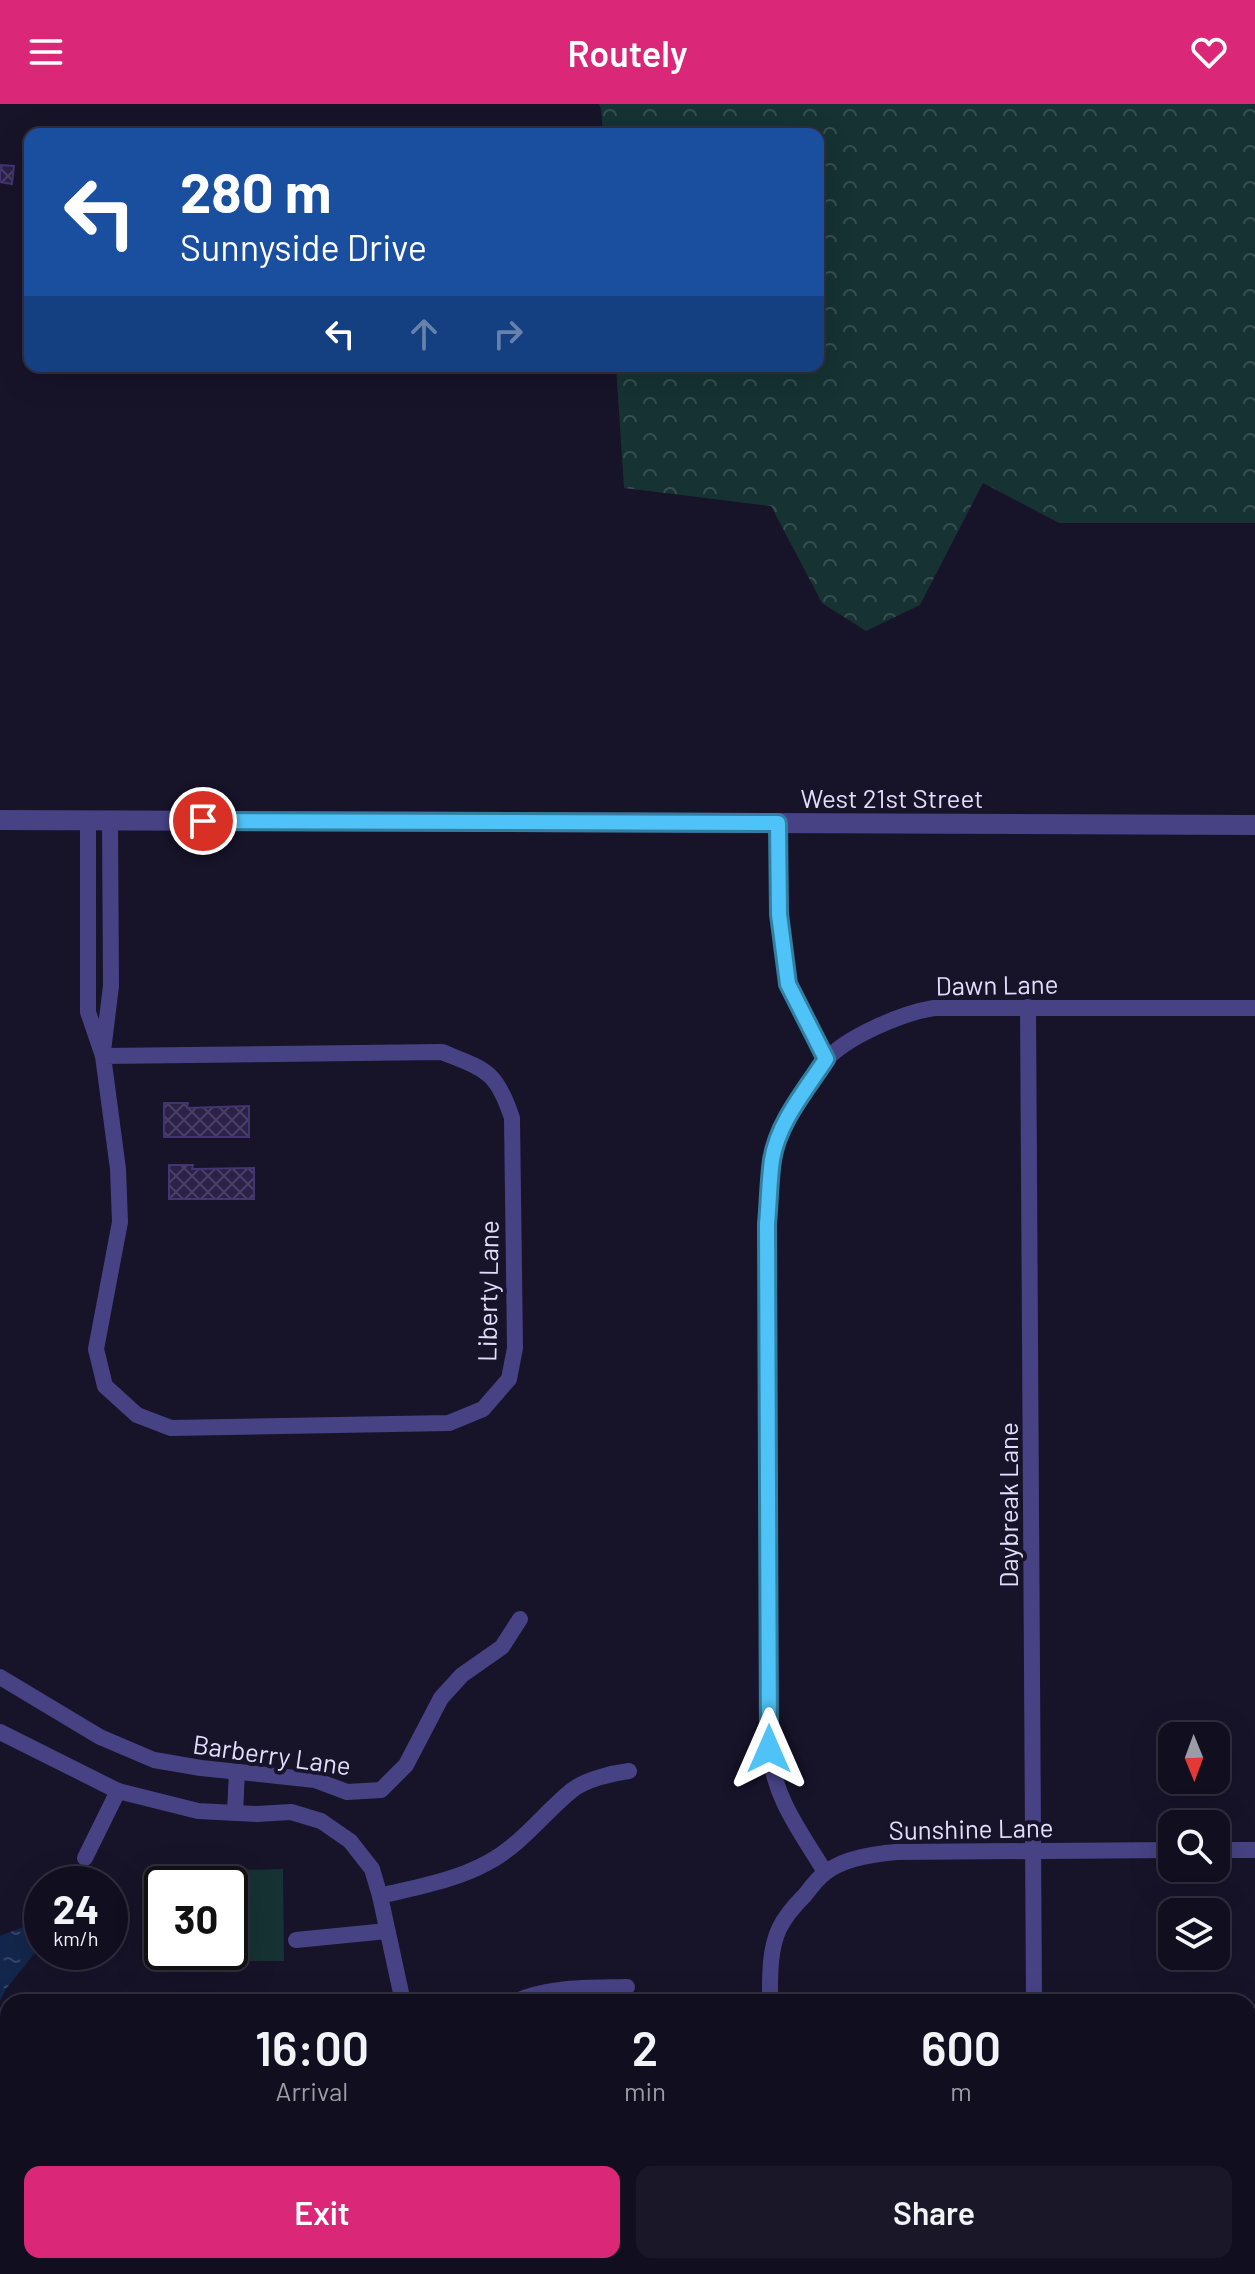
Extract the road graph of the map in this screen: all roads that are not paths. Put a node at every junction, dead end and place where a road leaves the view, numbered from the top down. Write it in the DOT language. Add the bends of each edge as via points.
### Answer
graph roads {
  1 [pos="0,820"];
  2 [pos="88,821"];
  3 [pos="110,821"];
  4 [pos="778,823"];
  5 [pos="1255,825"];
  6 [pos="1028,1007"];
  7 [pos="1255,1008"];
  8 [pos="103,1056"];
  9 [pos="826,1059"];
  10 [pos="520,1619"];
  11 [pos="0,1677"];
  12 [pos="0,1733"];
  13 [pos="237,1771"];
  14 [pos="629,1771"];
  15 [pos="118,1791"];
  16 [pos="235,1813"];
  17 [pos="1158,1850"];
  18 [pos="1230,1850"];
  19 [pos="1255,1850"];
  20 [pos="1033,1851"];
  21 [pos="85,1858"];
  22 [pos="825,1872"];
  23 [pos="380,1896"];
  24 [pos="387,1931"];
  25 [pos="296,1940"];
  26 [pos="627,1987"];
  27 [pos="401,1994"];
  28 [pos="537,1994"];
  29 [pos="770,1994"];
  30 [pos="1034,1994"];
  1 -- 2 [label="street, West 21st Street"];
  2 -- 3 [label="street, West 21st Street"];
  2 -- 8 [label="street, Liberty Lane" via="88,1012"];
  3 -- 4 [label="street, West 21st Street"];
  3 -- 8 [label="street, Liberty Lane" via="111,986"];
  4 -- 5 [label="street, West 21st Street"];
  4 -- 9 [label="street" via="779,914 788,984"];
  6 -- 7 [label="street, Dawn Lane"];
  6 -- 9 [label="street, Dawn Lane" via="913,1011"];
  6 -- 20 [label="street, Daybreak Lane"];
  8 -- 8 [label="street, Liberty Lane" via="120,1222 96,1349 105,1386 137,1415 171,1428 449,1423 483,1409 509,1379 515,1348 512,1118 502,1090 484,1069 442,1052"];
  9 -- 22 [label="street, Dawn Lane" via="781,1133 773,1158 767,1224 769,1749 782,1802"];
  10 -- 13 [label="street, Barberry Lane" via="502,1647 462,1675 441,1698 406,1765 381,1790 347,1792 315,1780"];
  11 -- 13 [label="street, Barberry Lane" via="100,1737 154,1760"];
  12 -- 15 [label="street"];
  13 -- 16 [label="street"];
  14 -- 23 [label="street" via="573,1789 522,1839 488,1863"];
  15 -- 16 [label="street" via="198,1811"];
  15 -- 21 [label="street"];
  16 -- 23 [label="street" via="291,1812 321,1821 365,1859"];
  17 -- 20 [label="street, Sunshine Lane"];
  18 -- 19 [label="street"];
  20 -- 22 [label="street, Sunshine Lane" via="872,1854"];
  20 -- 30 [label="street, Daybreak Lane"];
  22 -- 29 [label="street, Sunshine Lane" via="779,1930"];
  23 -- 24 [label="street"];
  24 -- 25 [label="street"];
  24 -- 27 [label="street"];
  26 -- 28 [label="street"];
}
